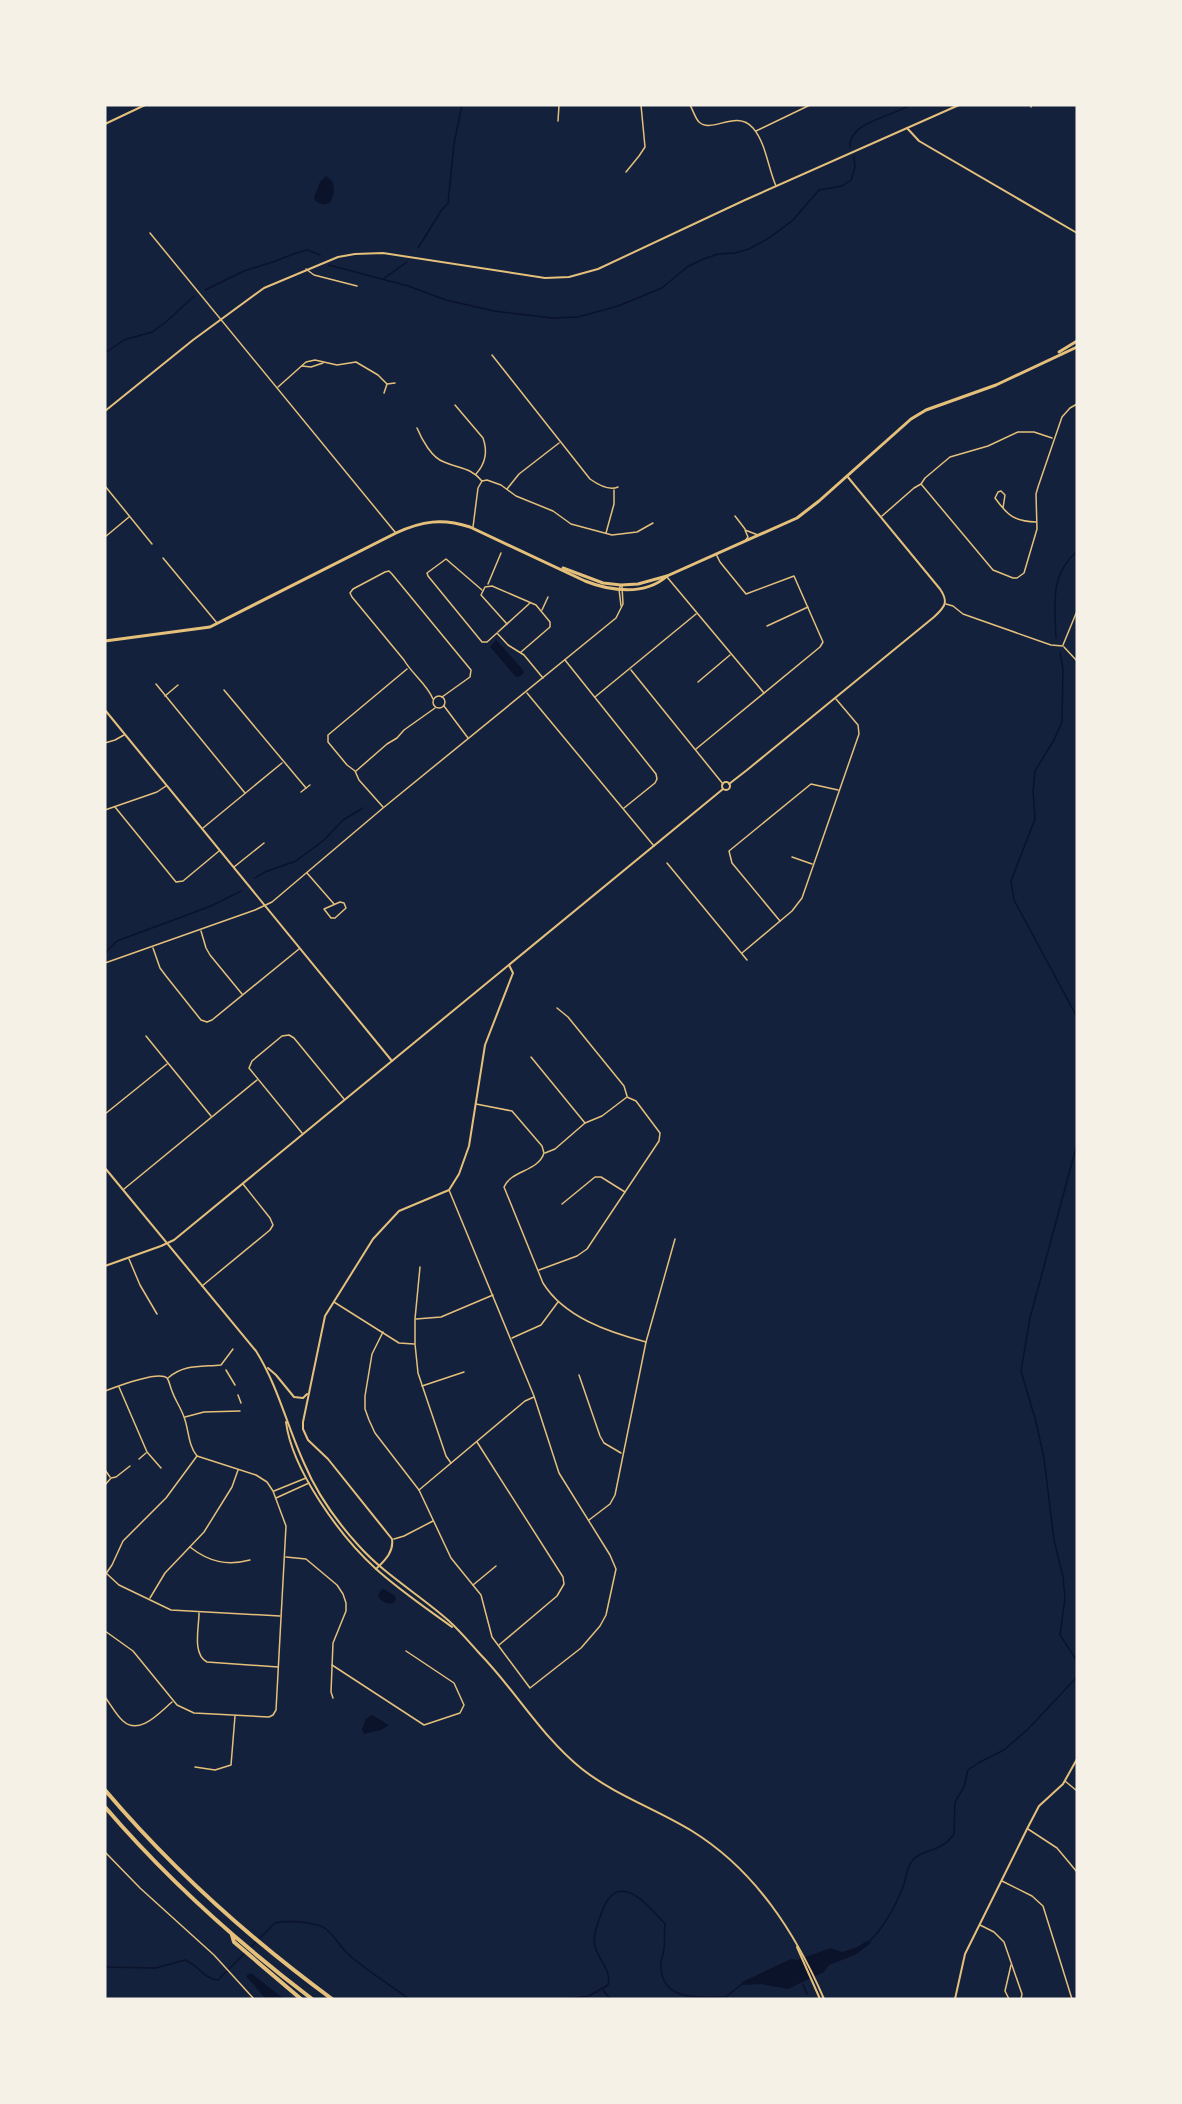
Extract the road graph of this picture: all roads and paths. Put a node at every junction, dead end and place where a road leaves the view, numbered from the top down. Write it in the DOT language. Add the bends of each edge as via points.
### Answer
graph roads {
  1 [pos="145,105"];
  2 [pos="559,105"];
  3 [pos="641,105"];
  4 [pos="690,105"];
  5 [pos="810,105"];
  6 [pos="958,105"];
  7 [pos="558,121"];
  8 [pos="105,124"];
  9 [pos="907,128"];
  10 [pos="755,132"];
  11 [pos="626,172"];
  12 [pos="776,187"];
  13 [pos="150,233"];
  14 [pos="1077,233"];
  15 [pos="306,269"];
  16 [pos="357,286"];
  17 [pos="221,320"];
  18 [pos="1077,341"];
  19 [pos="1077,347"];
  20 [pos="492,355"];
  21 [pos="1053,357"];
  22 [pos="324,362"];
  23 [pos="300,366"];
  24 [pos="395,383"];
  25 [pos="387,384"];
  26 [pos="277,388"];
  27 [pos="384,393"];
  28 [pos="1077,404"];
  29 [pos="455,405"];
  30 [pos="105,411"];
  31 [pos="417,428"];
  32 [pos="1054,439"];
  33 [pos="560,443"];
  34 [pos="476,474"];
  35 [pos="847,476"];
  36 [pos="482,481"];
  37 [pos="921,484"];
  38 [pos="105,486"];
  39 [pos="618,487"];
  40 [pos="507,489"];
  41 [pos="614,489"];
  42 [pos="1003,508"];
  43 [pos="735,516"];
  44 [pos="130,517"];
  45 [pos="881,517"];
  46 [pos="1036,522"];
  47 [pos="654,523"];
  48 [pos="473,528"];
  49 [pos="746,530"];
  50 [pos="396,533"];
  51 [pos="606,534"];
  52 [pos="760,535"];
  53 [pos="105,537"];
  54 [pos="745,541"];
  55 [pos="152,544"];
  56 [pos="501,553"];
  57 [pos="716,554"];
  58 [pos="163,558"];
  59 [pos="667,576"];
  60 [pos="488,585"];
  61 [pos="621,588"];
  62 [pos="482,590"];
  63 [pos="548,597"];
  64 [pos="531,603"];
  65 [pos="946,604"];
  66 [pos="808,606"];
  67 [pos="542,611"];
  68 [pos="1077,611"];
  69 [pos="697,613"];
  70 [pos="1076,615"];
  71 [pos="217,624"];
  72 [pos="507,624"];
  73 [pos="767,626"];
  74 [pos="497,633"];
  75 [pos="105,641"];
  76 [pos="1063,646"];
  77 [pos="520,652"];
  78 [pos="731,654"];
  79 [pos="565,660"];
  80 [pos="1077,661"];
  81 [pos="408,668"];
  82 [pos="631,670"];
  83 [pos="544,678"];
  84 [pos="698,681"];
  85 [pos="156,684"];
  86 [pos="178,685"];
  87 [pos="224,690"];
  88 [pos="527,692"];
  89 [pos="431,693"];
  90 [pos="764,694"];
  91 [pos="448,695"];
  92 [pos="165,696"];
  93 [pos="436,697"];
  94 [pos="442,697"];
  95 [pos="595,698"];
  96 [pos="835,698"];
  97 [pos="433,699"];
  98 [pos="445,700"];
  99 [pos="433,705"];
  100 [pos="444,706"];
  101 [pos="435,708"];
  102 [pos="441,708"];
  103 [pos="105,710"];
  104 [pos="429,710"];
  105 [pos="447,711"];
  106 [pos="125,734"];
  107 [pos="468,738"];
  108 [pos="105,743"];
  109 [pos="696,749"];
  110 [pos="284,762"];
  111 [pos="355,771"];
  112 [pos="723,783"];
  113 [pos="729,784"];
  114 [pos="310,785"];
  115 [pos="166,786"];
  116 [pos="306,788"];
  117 [pos="723,789"];
  118 [pos="839,791"];
  119 [pos="301,792"];
  120 [pos="245,794"];
  121 [pos="115,807"];
  122 [pos="383,808"];
  123 [pos="624,809"];
  124 [pos="105,810"];
  125 [pos="202,829"];
  126 [pos="264,843"];
  127 [pos="654,846"];
  128 [pos="220,851"];
  129 [pos="792,857"];
  130 [pos="667,863"];
  131 [pos="813,864"];
  132 [pos="234,867"];
  133 [pos="307,873"];
  134 [pos="334,904"];
  135 [pos="265,906"];
  136 [pos="780,921"];
  137 [pos="200,930"];
  138 [pos="153,947"];
  139 [pos="300,948"];
  140 [pos="742,953"];
  141 [pos="747,960"];
  142 [pos="105,963"];
  143 [pos="509,965"];
  144 [pos="243,995"];
  145 [pos="557,1008"];
  146 [pos="146,1036"];
  147 [pos="531,1057"];
  148 [pos="392,1061"];
  149 [pos="167,1063"];
  150 [pos="258,1079"];
  151 [pos="627,1097"];
  152 [pos="345,1100"];
  153 [pos="476,1104"];
  154 [pos="105,1114"];
  155 [pos="212,1117"];
  156 [pos="585,1123"];
  157 [pos="303,1135"];
  158 [pos="544,1153"];
  159 [pos="105,1168"];
  160 [pos="242,1184"];
  161 [pos="123,1190"];
  162 [pos="449,1190"];
  163 [pos="625,1192"];
  164 [pos="562,1204"];
  165 [pos="675,1239"];
  166 [pos="166,1243"];
  167 [pos="129,1258"];
  168 [pos="105,1266"];
  169 [pos="420,1267"];
  170 [pos="538,1270"];
  171 [pos="202,1286"];
  172 [pos="493,1295"];
  173 [pos="333,1302"];
  174 [pos="558,1302"];
  175 [pos="157,1314"];
  176 [pos="415,1318"];
  177 [pos="383,1332"];
  178 [pos="511,1338"];
  179 [pos="646,1342"];
  180 [pos="415,1344"];
  181 [pos="232,1349"];
  182 [pos="266,1366"];
  183 [pos="226,1370"];
  184 [pos="464,1372"];
  185 [pos="579,1375"];
  186 [pos="167,1379"];
  187 [pos="235,1385"];
  188 [pos="422,1386"];
  189 [pos="119,1387"];
  190 [pos="105,1391"];
  191 [pos="309,1392"];
  192 [pos="238,1395"];
  193 [pos="534,1396"];
  194 [pos="241,1403"];
  195 [pos="240,1411"];
  196 [pos="184,1418"];
  197 [pos="477,1442"];
  198 [pos="147,1452"];
  199 [pos="622,1453"];
  200 [pos="197,1456"];
  201 [pos="139,1459"];
  202 [pos="451,1463"];
  203 [pos="130,1466"];
  204 [pos="160,1468"];
  205 [pos="239,1469"];
  206 [pos="105,1470"];
  207 [pos="308,1477"];
  208 [pos="111,1478"];
  209 [pos="310,1482"];
  210 [pos="105,1485"];
  211 [pos="419,1490"];
  212 [pos="273,1491"];
  213 [pos="276,1498"];
  214 [pos="588,1520"];
  215 [pos="434,1521"];
  216 [pos="392,1539"];
  217 [pos="190,1547"];
  218 [pos="285,1557"];
  219 [pos="250,1560"];
  220 [pos="496,1566"];
  221 [pos="378,1568"];
  222 [pos="106,1574"];
  223 [pos="472,1585"];
  224 [pos="149,1599"];
  225 [pos="199,1612"];
  226 [pos="281,1617"];
  227 [pos="105,1631"];
  228 [pos="498,1646"];
  229 [pos="406,1651"];
  230 [pos="332,1665"];
  231 [pos="278,1667"];
  232 [pos="105,1697"];
  233 [pos="333,1698"];
  234 [pos="172,1701"];
  235 [pos="235,1715"];
  236 [pos="1077,1759"];
  237 [pos="195,1767"];
  238 [pos="1065,1781"];
  239 [pos="105,1790"];
  240 [pos="1077,1791"];
  241 [pos="105,1807"];
  242 [pos="1027,1829"];
  243 [pos="105,1852"];
  244 [pos="1077,1872"];
  245 [pos="1001,1880"];
  246 [pos="979,1925"];
  247 [pos="258,1960"];
  248 [pos="1012,1964"];
  249 [pos="813,1980"];
  250 [pos="254,1999"];
  251 [pos="301,1999"];
  252 [pos="312,1999"];
  253 [pos="332,1999"];
  254 [pos="820,1999"];
  255 [pos="824,1999"];
  256 [pos="955,1999"];
  257 [pos="1009,1999"];
  258 [pos="1021,1999"];
  259 [pos="1072,1999"];
  1 -- 8 [label="street"];
  2 -- 7 [label="street"];
  3 -- 11 [label="street" via="645,147"];
  4 -- 10 [label="street" via="702,124 740,121"];
  5 -- 10 [label="street"];
  6 -- 9 [label="street"];
  9 -- 12 [label="street"];
  9 -- 14 [label="street" via="920,141"];
  10 -- 12 [label="street"];
  12 -- 15 [label="street" via="598,269 560,278 370,253 338,257"];
  13 -- 17 [label="street"];
  15 -- 16 [label="street" via="314,275"];
  15 -- 17 [label="street" via="264,288"];
  17 -- 26 [label="street"];
  17 -- 30 [label="street"];
  18 -- 21 [label="main road"];
  19 -- 21 [label="main road"];
  20 -- 33 [label="street"];
  21 -- 35 [label="main road" via="988,388 926,410"];
  22 -- 23 [label="street"];
  22 -- 23 [label="street" via="310,360"];
  22 -- 25 [label="street" via="356,362"];
  23 -- 26 [label="street"];
  24 -- 25 [label="street"];
  25 -- 27 [label="street"];
  26 -- 50 [label="street"];
  28 -- 32 [label="street" via="1062,417"];
  29 -- 34 [label="street" via="485,444 484,466"];
  31 -- 34 [label="street" via="421,439 441,461"];
  32 -- 37 [label="street" via="1034,432 1018,432 950,457"];
  32 -- 46 [label="street" via="1036,494"];
  33 -- 40 [label="street" via="519,474"];
  33 -- 41 [label="street" via="590,479"];
  34 -- 36 [label="street"];
  35 -- 45 [label="street"];
  35 -- 52 [label="main road" via="807,511"];
  36 -- 40 [label="street" via="491,480"];
  36 -- 48 [label="street"];
  37 -- 45 [label="street"];
  37 -- 46 [label="street" via="997,573 1013,578 1024,573"];
  38 -- 44 [label="street"];
  39 -- 41 [label="street"];
  40 -- 51 [label="street" via="571,524"];
  41 -- 51 [label="street"];
  42 -- 42 [label="street" via="995,498 1001,491 1005,495"];
  42 -- 46 [label="street" via="1019,521"];
  43 -- 49 [label="street"];
  44 -- 53 [label="street"];
  44 -- 55 [label="street"];
  45 -- 65 [label="street" via="940,589"];
  47 -- 51 [label="street" via="630,534"];
  48 -- 50 [label="main road" via="438,520 418,523"];
  48 -- 61 [label="main road" via="561,568"];
  49 -- 52 [label="street"];
  49 -- 54 [label="street"];
  50 -- 71 [label="main road"];
  52 -- 54 [label="main road"];
  54 -- 57 [label="main road"];
  56 -- 60 [label="street"];
  57 -- 59 [label="main road"];
  57 -- 66 [label="street" via="746,594 794,576"];
  58 -- 71 [label="street"];
  59 -- 61 [label="main road" via="646,587"];
  59 -- 69 [label="street"];
  60 -- 62 [label="street"];
  60 -- 64 [label="street"];
  61 -- 79 [label="street" via="620,613"];
  62 -- 72 [label="street" via="481,596"];
  62 -- 74 [label="street" via="446,559 427,573 482,642"];
  63 -- 67 [label="street"];
  64 -- 67 [label="street"];
  64 -- 72 [label="street"];
  65 -- 76 [label="street" via="963,614"];
  65 -- 96 [label="street"];
  66 -- 73 [label="street"];
  66 -- 90 [label="street" via="823,642"];
  67 -- 77 [label="street" via="551,625"];
  68 -- 70 [label="street"];
  69 -- 78 [label="street"];
  69 -- 82 [label="street"];
  70 -- 76 [label="street"];
  71 -- 75 [label="main road"];
  72 -- 74 [label="street"];
  74 -- 77 [label="street"];
  76 -- 80 [label="street"];
  77 -- 83 [label="street"];
  78 -- 84 [label="street"];
  78 -- 90 [label="street"];
  79 -- 83 [label="street"];
  79 -- 95 [label="street"];
  81 -- 89 [label="street"];
  81 -- 91 [label="street" via="350,593 389,571 471,670 470,677"];
  81 -- 111 [label="street" via="328,735 328,742"];
  82 -- 95 [label="street"];
  82 -- 109 [label="street"];
  83 -- 88 [label="street"];
  85 -- 92 [label="street"];
  86 -- 92 [label="street"];
  87 -- 110 [label="street"];
  88 -- 107 [label="street"];
  88 -- 123 [label="street"];
  89 -- 93 [label="street"];
  89 -- 97 [label="street"];
  90 -- 109 [label="street"];
  91 -- 94 [label="street"];
  91 -- 98 [label="street"];
  92 -- 120 [label="street"];
  93 -- 94 [label="street"];
  93 -- 97 [label="street"];
  94 -- 98 [label="street"];
  95 -- 123 [label="street" via="656,774 655,783"];
  96 -- 113 [label="street"];
  96 -- 118 [label="street" via="860,729"];
  97 -- 99 [label="street"];
  98 -- 100 [label="street"];
  99 -- 101 [label="street"];
  99 -- 104 [label="street"];
  100 -- 102 [label="street"];
  100 -- 105 [label="street"];
  101 -- 102 [label="street"];
  101 -- 104 [label="street"];
  102 -- 105 [label="street"];
  103 -- 106 [label="street"];
  104 -- 111 [label="street"];
  105 -- 107 [label="street"];
  106 -- 108 [label="street"];
  106 -- 115 [label="street"];
  107 -- 122 [label="street"];
  109 -- 112 [label="street"];
  110 -- 116 [label="street"];
  110 -- 120 [label="street"];
  111 -- 122 [label="street"];
  112 -- 113 [label="street"];
  112 -- 117 [label="street"];
  113 -- 117 [label="street" via="729,789"];
  114 -- 116 [label="street"];
  115 -- 121 [label="street"];
  115 -- 125 [label="street"];
  116 -- 119 [label="street"];
  117 -- 127 [label="street"];
  118 -- 131 [label="street"];
  118 -- 136 [label="street" via="811,784 729,851 732,863"];
  120 -- 125 [label="street"];
  121 -- 124 [label="street"];
  121 -- 128 [label="street" via="176,882 183,881"];
  122 -- 133 [label="street"];
  123 -- 127 [label="street"];
  125 -- 128 [label="street"];
  126 -- 132 [label="street"];
  127 -- 143 [label="street"];
  128 -- 132 [label="street"];
  129 -- 131 [label="street"];
  130 -- 140 [label="street"];
  131 -- 136 [label="street" via="798,904"];
  132 -- 135 [label="street"];
  133 -- 134 [label="street"];
  133 -- 135 [label="street"];
  134 -- 134 [label="street" via="344,903 346,908 331,918 324,909"];
  135 -- 137 [label="street"];
  135 -- 139 [label="street"];
  136 -- 140 [label="street"];
  137 -- 138 [label="street"];
  137 -- 144 [label="street" via="206,948"];
  138 -- 142 [label="street"];
  138 -- 144 [label="street" via="160,968 201,1020 212,1020"];
  139 -- 144 [label="street"];
  139 -- 148 [label="street"];
  140 -- 141 [label="street"];
  143 -- 148 [label="street"];
  143 -- 153 [label="street" via="513,974 485,1045"];
  145 -- 151 [label="street" via="624,1086"];
  146 -- 149 [label="street"];
  147 -- 156 [label="street"];
  148 -- 152 [label="street"];
  149 -- 154 [label="street"];
  149 -- 155 [label="street"];
  150 -- 152 [label="street" via="249,1064 282,1036 289,1035"];
  150 -- 155 [label="street"];
  150 -- 157 [label="street"];
  151 -- 156 [label="street"];
  151 -- 163 [label="street" via="636,1101 660,1133"];
  152 -- 157 [label="street"];
  153 -- 158 [label="street" via="512,1111"];
  153 -- 162 [label="street" via="467,1155"];
  155 -- 161 [label="street"];
  156 -- 158 [label="street" via="555,1149"];
  157 -- 160 [label="street"];
  158 -- 170 [label="street" via="530,1169 504,1187"];
  159 -- 161 [label="street"];
  160 -- 166 [label="street"];
  160 -- 171 [label="street" via="273,1225"];
  161 -- 166 [label="street"];
  162 -- 172 [label="street"];
  162 -- 173 [label="street" via="394,1215 373,1239"];
  163 -- 164 [label="street" via="595,1177"];
  163 -- 170 [label="street" via="587,1249"];
  165 -- 179 [label="street"];
  166 -- 167 [label="street"];
  166 -- 171 [label="street"];
  167 -- 168 [label="street"];
  167 -- 175 [label="street"];
  169 -- 176 [label="street"];
  170 -- 174 [label="street"];
  171 -- 182 [label="street"];
  172 -- 176 [label="street" via="441,1317"];
  172 -- 178 [label="street"];
  173 -- 177 [label="street"];
  173 -- 191 [label="street" via="323,1320"];
  174 -- 178 [label="street" via="541,1325"];
  174 -- 179 [label="street" via="603,1330"];
  176 -- 180 [label="street"];
  177 -- 180 [label="street" via="402,1344"];
  177 -- 211 [label="street" via="372,1354 365,1408 375,1433"];
  178 -- 193 [label="street"];
  179 -- 199 [label="street"];
  180 -- 188 [label="street"];
  181 -- 186 [label="street" via="221,1365 179,1369"];
  182 -- 191 [label="street" via="294,1396 303,1398"];
  182 -- 207 [label="street"];
  183 -- 187 [label="street"];
  184 -- 188 [label="street"];
  185 -- 199 [label="street" via="600,1436 604,1443"];
  186 -- 189 [label="street" via="151,1376"];
  186 -- 196 [label="street"];
  188 -- 202 [label="street"];
  189 -- 190 [label="street"];
  189 -- 198 [label="street"];
  191 -- 216 [label="street" via="303,1422 308,1440"];
  192 -- 194 [label="street"];
  193 -- 197 [label="street"];
  193 -- 214 [label="street" via="559,1473"];
  195 -- 196 [label="street" via="204,1412"];
  196 -- 200 [label="street"];
  197 -- 202 [label="street"];
  197 -- 228 [label="street" via="563,1576 564,1584 557,1596"];
  198 -- 201 [label="street"];
  198 -- 204 [label="street"];
  199 -- 214 [label="street" via="615,1495 610,1504"];
  200 -- 205 [label="street"];
  200 -- 222 [label="street" via="166,1498 123,1540"];
  202 -- 211 [label="street"];
  203 -- 208 [label="street"];
  205 -- 212 [label="street" via="264,1479"];
  205 -- 217 [label="street" via="223,1503"];
  206 -- 208 [label="street"];
  207 -- 209 [label="street"];
  207 -- 212 [label="street"];
  208 -- 210 [label="street"];
  209 -- 213 [label="street"];
  209 -- 221 [label="street"];
  211 -- 215 [label="street"];
  212 -- 213 [label="street"];
  213 -- 218 [label="street" via="286,1526"];
  214 -- 228 [label="street" via="616,1569 600,1626 581,1648 530,1688"];
  215 -- 216 [label="street"];
  215 -- 223 [label="street" via="451,1558"];
  216 -- 221 [label="street" via="391,1552"];
  217 -- 219 [label="street" via="214,1562 236,1564"];
  217 -- 224 [label="street" via="165,1573"];
  218 -- 226 [label="street"];
  218 -- 230 [label="street" via="306,1559 344,1594 346,1611 333,1643"];
  220 -- 223 [label="street"];
  221 -- 249 [label="street" via="458,1631 565,1754 610,1788 690,1830 727,1857 762,1892 795,1942"];
  222 -- 224 [label="street"];
  223 -- 228 [label="street" via="480,1595"];
  224 -- 225 [label="street" via="171,1610"];
  225 -- 226 [label="street"];
  225 -- 231 [label="street" via="198,1650 202,1660"];
  226 -- 231 [label="street"];
  227 -- 234 [label="street" via="138,1656"];
  229 -- 230 [label="street" via="454,1683 464,1705 460,1713 424,1725"];
  230 -- 233 [label="street"];
  231 -- 235 [label="street" via="273,1715"];
  232 -- 234 [label="street" via="129,1724 147,1723"];
  234 -- 235 [label="street" via="194,1713"];
  235 -- 237 [label="street" via="231,1765 215,1770"];
  236 -- 238 [label="street"];
  238 -- 240 [label="street"];
  238 -- 242 [label="street" via="1039,1806"];
  239 -- 253 [label="highway" via="171,1863 249,1934"];
  241 -- 247 [label="highway"];
  242 -- 244 [label="street" via="1057,1848"];
  242 -- 245 [label="street"];
  243 -- 250 [label="street" via="198,1939"];
  245 -- 246 [label="street"];
  245 -- 259 [label="street" via="1043,1906"];
  246 -- 248 [label="street" via="1004,1942"];
  246 -- 256 [label="street" via="965,1954"];
  247 -- 251 [label="highway"];
  247 -- 252 [label="highway"];
  248 -- 257 [label="street" via="1005,1991"];
  248 -- 258 [label="street"];
  249 -- 254 [label="street"];
  249 -- 255 [label="street"];
}
